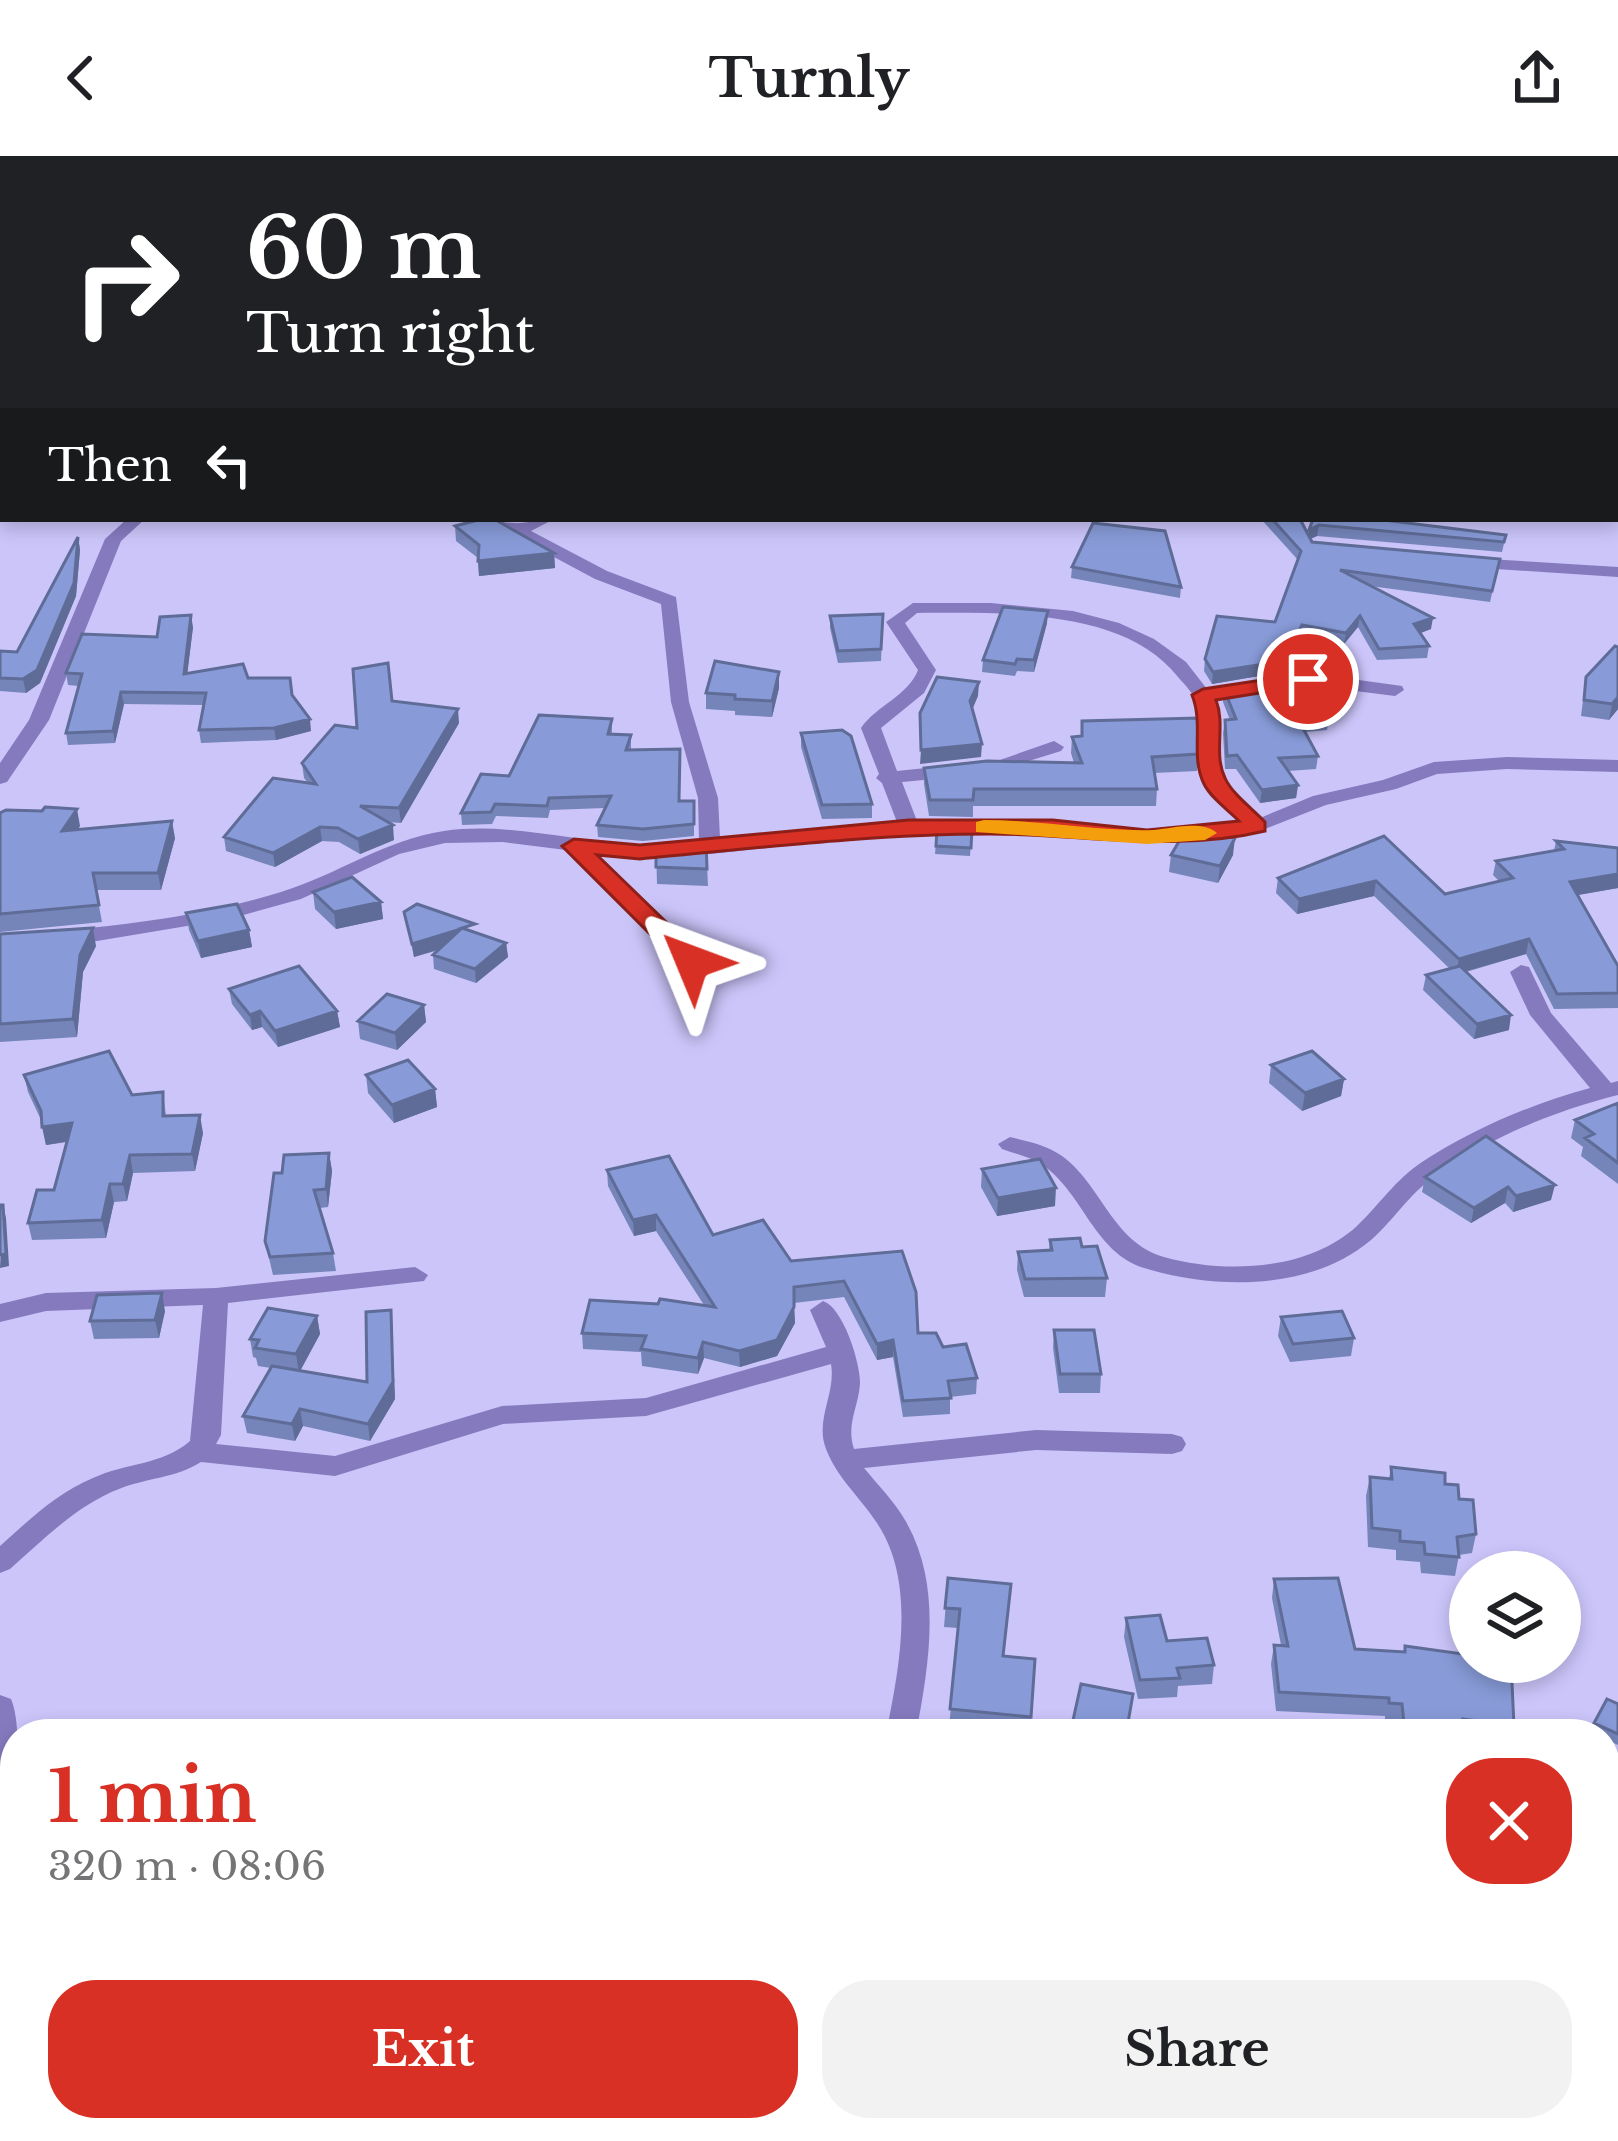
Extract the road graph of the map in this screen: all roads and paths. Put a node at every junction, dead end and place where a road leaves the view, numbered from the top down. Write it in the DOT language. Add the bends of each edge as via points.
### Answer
graph roads {
  1 [pos="133,522"];
  2 [pos="489,522"];
  3 [pos="538,522"];
  4 [pos="517,530"];
  5 [pos="1449,560"];
  6 [pos="1618,572"];
  7 [pos="1395,690"];
  8 [pos="1203,695"];
  9 [pos="1054,747"];
  10 [pos="1618,766"];
  11 [pos="0,778"];
  12 [pos="886,778"];
  13 [pos="1257,826"];
  14 [pos="909,827"];
  15 [pos="574,846"];
  16 [pos="710,848"];
  17 [pos="0,941"];
  18 [pos="692,962"];
  19 [pos="1521,972"];
  20 [pos="1611,1090"];
  21 [pos="1010,1144"];
  22 [pos="415,1275"];
  23 [pos="216,1297"];
  24 [pos="823,1310"];
  25 [pos="0,1313"];
  26 [pos="841,1352"];
  27 [pos="1172,1444"];
  28 [pos="200,1452"];
  29 [pos="844,1460"];
  30 [pos="0,1562"];
  31 [pos="0,1707"];
  32 [pos="903,1719"];
  33 [pos="0,1777"];
  1 -- 11 [label="street" via="113,539 39,720"];
  2 -- 4 [label="street"];
  3 -- 4 [label="street"];
  4 -- 16 [label="street" via="674,605 680,702 708,798"];
  5 -- 6 [label="street"];
  7 -- 8 [label="street" via="1308,679"];
  8 -- 12 [label="street" via="1135,638 1075,615 913,608 895,622 926,670 918,694 877,716 871,728"];
  8 -- 13 [label="street" via="1213,719 1216,784"];
  9 -- 12 [label="street" via="1011,764"];
  10 -- 13 [label="street" via="1434,768"];
  12 -- 14 [label="street"];
  13 -- 14 [label="street" via="1147,837 1053,827"];
  14 -- 16 [label="street"];
  15 -- 16 [label="street"];
  15 -- 17 [label="street" via="445,837 230,913"];
  15 -- 18 [label="street"];
  19 -- 20 [label="street" via="1541,1015"];
  20 -- 21 [label="street" via="1452,1154 1324,1260 1270,1271 1206,1273 1143,1259 1115,1240 1055,1162"];
  22 -- 23 [label="street"];
  23 -- 25 [label="street" via="46,1302"];
  23 -- 28 [label="street"];
  24 -- 26 [label="street"];
  26 -- 28 [label="street" via="661,1405 502,1415 335,1466"];
  26 -- 29 [label="street" via="847,1384 835,1431"];
  27 -- 29 [label="street" via="1036,1440"];
  28 -- 30 [label="street" via="72,1501"];
  29 -- 32 [label="street" via="906,1553 916,1613"];
  31 -- 33 [label="street"];
}
